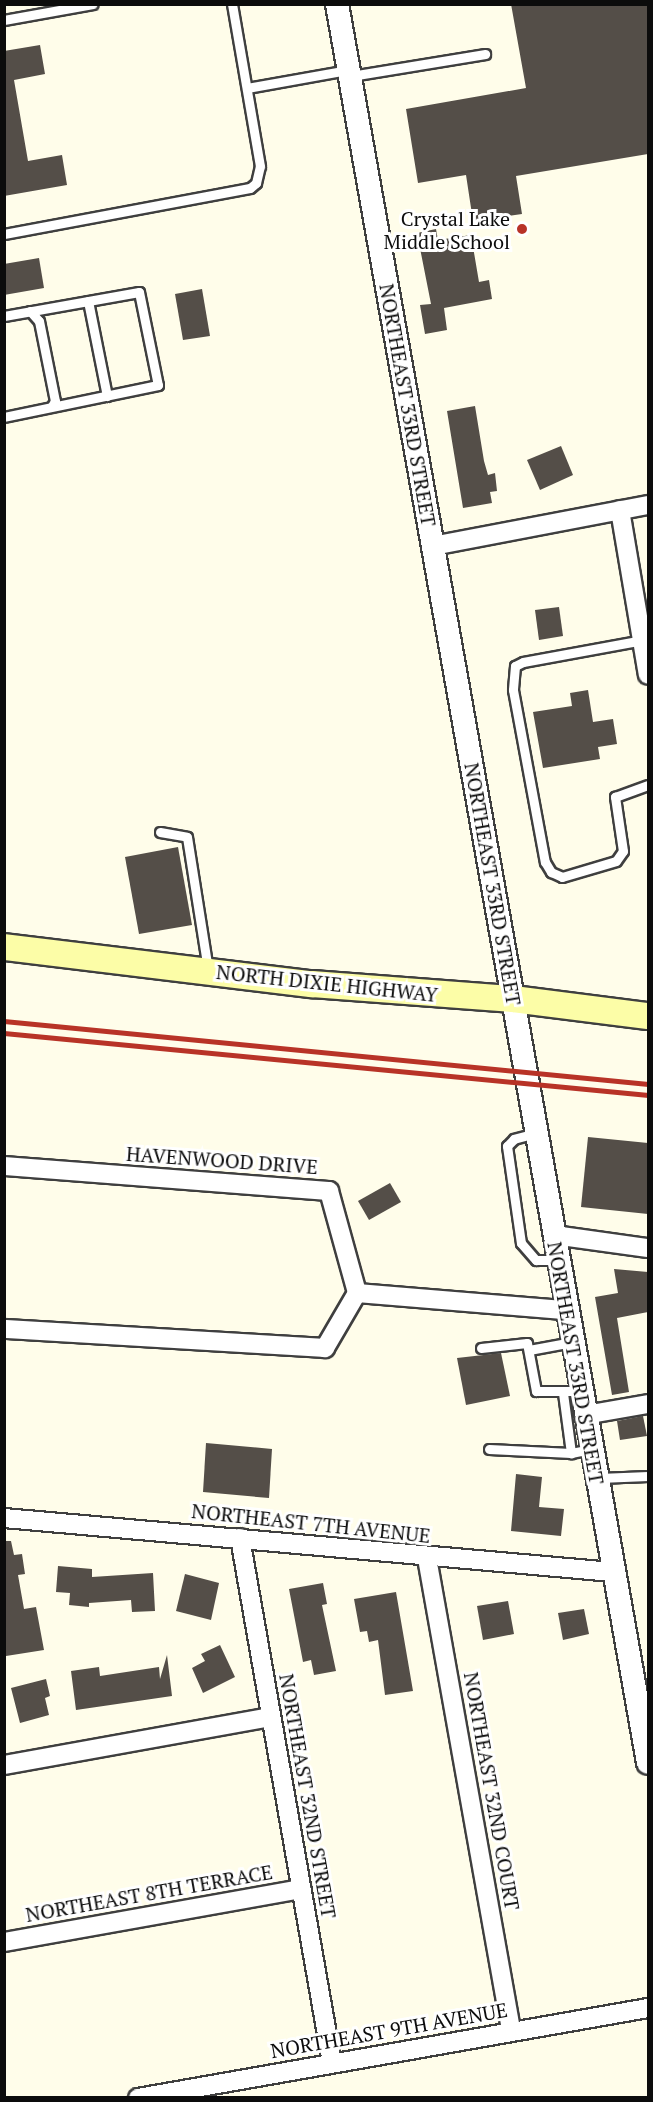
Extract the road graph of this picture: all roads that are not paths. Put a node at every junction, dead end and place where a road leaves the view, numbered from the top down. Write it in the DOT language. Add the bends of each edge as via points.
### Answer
graph roads {
  1 [pos="93,4"];
  2 [pos="232,4"];
  3 [pos="337,4"];
  4 [pos="4,20"];
  5 [pos="485,54"];
  6 [pos="349,73"];
  7 [pos="247,88"];
  8 [pos="4,234"];
  9 [pos="88,301"];
  10 [pos="30,311"];
  11 [pos="4,316"];
  12 [pos="107,396"];
  13 [pos="52,406"];
  14 [pos="4,417"];
  15 [pos="648,505"];
  16 [pos="620,510"];
  17 [pos="433,546"];
  18 [pos="643,640"];
  19 [pos="648,675"];
  20 [pos="648,785"];
  21 [pos="160,832"];
  22 [pos="4,947"];
  23 [pos="208,969"];
  24 [pos="513,999"];
  25 [pos="648,1016"];
  26 [pos="538,1133"];
  27 [pos="4,1166"];
  28 [pos="554,1235"];
  29 [pos="648,1248"];
  30 [pos="558,1260"];
  31 [pos="357,1293"];
  32 [pos="566,1310"];
  33 [pos="4,1329"];
  34 [pos="572,1342"];
  35 [pos="481,1348"];
  36 [pos="529,1350"];
  37 [pos="572,1392"];
  38 [pos="648,1404"];
  39 [pos="585,1415"];
  40 [pos="489,1449"];
  41 [pos="581,1451"];
  42 [pos="648,1476"];
  43 [pos="596,1478"];
  44 [pos="4,1518"];
  45 [pos="240,1538"];
  46 [pos="427,1558"];
  47 [pos="614,1572"];
  48 [pos="271,1717"];
  49 [pos="648,1763"];
  50 [pos="4,1765"];
  51 [pos="301,1889"];
  52 [pos="4,1942"];
  53 [pos="648,2008"];
  54 [pos="512,2031"];
  55 [pos="332,2063"];
  56 [pos="138,2097"];
  1 -- 4 [label="lane"];
  2 -- 7 [label="lane"];
  3 -- 6 [label="street, NORTHEAST 33RD STREET"];
  5 -- 6 [label="lane"];
  6 -- 7 [label="lane"];
  6 -- 17 [label="street, NORTHEAST 33RD STREET"];
  7 -- 8 [label="lane" via="260,166 260,177 250,188"];
  9 -- 10 [label="lane"];
  9 -- 12 [label="lane"];
  9 -- 12 [label="lane" via="139,292 158,386"];
  10 -- 11 [label="lane"];
  10 -- 13 [label="lane" via="39,321 55,400"];
  12 -- 13 [label="lane"];
  13 -- 14 [label="lane"];
  15 -- 16 [label="street"];
  16 -- 17 [label="street"];
  16 -- 18 [label="street"];
  17 -- 24 [label="street, NORTHEAST 33RD STREET"];
  18 -- 19 [label="street"];
  18 -- 20 [label="lane" via="523,662 512,674 545,862 551,872 562,877 616,861 623,850 615,797"];
  21 -- 23 [label="lane" via="187,837"];
  22 -- 23 [label="main road, NORTH DIXIE HIGHWAY"];
  23 -- 24 [label="main road, NORTH DIXIE HIGHWAY" via="418,995"];
  24 -- 25 [label="main road, NORTH DIXIE HIGHWAY"];
  24 -- 26 [label="street, NORTHEAST 33RD STREET"];
  26 -- 28 [label="street, NORTHEAST 33RD STREET"];
  26 -- 30 [label="lane" via="514,1139 507,1146 507,1156 521,1243 537,1260"];
  27 -- 31 [label="street, HAVENWOOD DRIVE" via="329,1191"];
  28 -- 29 [label="street"];
  28 -- 30 [label="street, NORTHEAST 33RD STREET"];
  30 -- 32 [label="street, NORTHEAST 33RD STREET"];
  31 -- 32 [label="street"];
  31 -- 33 [label="street" via="325,1348"];
  32 -- 34 [label="street, NORTHEAST 33RD STREET"];
  34 -- 36 [label="lane"];
  34 -- 37 [label="street, NORTHEAST 33RD STREET"];
  35 -- 36 [label="lane" via="527,1343"];
  36 -- 37 [label="lane" via="536,1391"];
  37 -- 39 [label="street, NORTHEAST 33RD STREET"];
  37 -- 41 [label="lane"];
  38 -- 39 [label="street"];
  39 -- 41 [label="street, NORTHEAST 33RD STREET"];
  40 -- 41 [label="lane"];
  41 -- 43 [label="street, NORTHEAST 33RD STREET"];
  42 -- 43 [label="lane"];
  43 -- 47 [label="street, NORTHEAST 33RD STREET"];
  44 -- 45 [label="street, NORTHEAST 7TH AVENUE"];
  45 -- 46 [label="street, NORTHEAST 7TH AVENUE"];
  45 -- 48 [label="street, NORTHEAST 32ND STREET"];
  46 -- 47 [label="street, NORTHEAST 7TH AVENUE"];
  46 -- 54 [label="street, NORTHEAST 32ND COURT"];
  47 -- 49 [label="street, NORTHEAST 33RD STREET"];
  48 -- 50 [label="street"];
  48 -- 51 [label="street, NORTHEAST 32ND STREET"];
  51 -- 52 [label="street, NORTHEAST 8TH TERRACE"];
  51 -- 55 [label="street, NORTHEAST 32ND STREET"];
  53 -- 54 [label="street, NORTHEAST 9TH AVENUE"];
  54 -- 55 [label="street, NORTHEAST 9TH AVENUE"];
  55 -- 56 [label="street, NORTHEAST 9TH AVENUE"];
}
